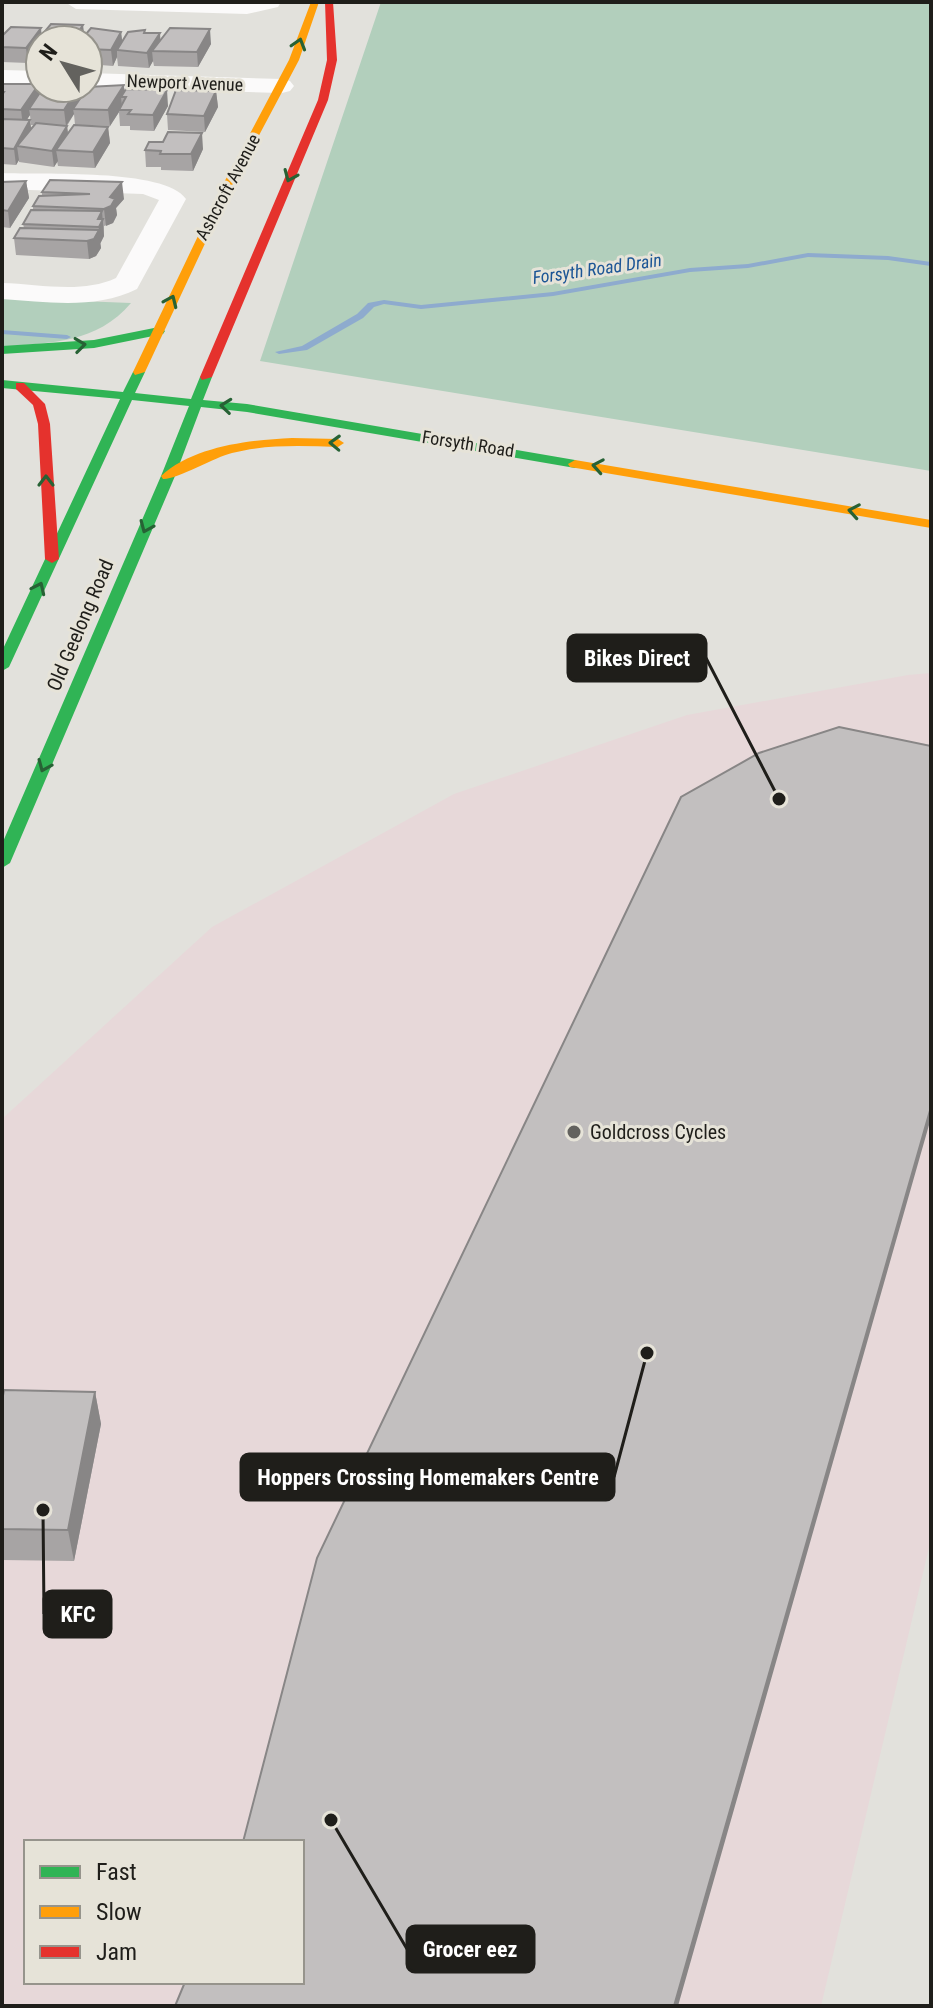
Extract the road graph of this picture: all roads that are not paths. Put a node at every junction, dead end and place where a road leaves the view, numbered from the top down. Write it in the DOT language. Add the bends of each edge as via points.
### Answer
graph roads {
  1 [pos="76,2"];
  2 [pos="270,2"];
  3 [pos="315,2"];
  4 [pos="329,2"];
  5 [pos="329,74"];
  6 [pos="2,77"];
  7 [pos="24,78"];
  8 [pos="104,81"];
  9 [pos="2,85"];
  10 [pos="24,86"];
  11 [pos="104,88"];
  12 [pos="292,90"];
  13 [pos="2,181"];
  14 [pos="2,291"];
  15 [pos="159,331"];
  16 [pos="2,350"];
  17 [pos="2,362"];
  18 [pos="46,365"];
  19 [pos="114,370"];
  20 [pos="139,372"];
  21 [pos="162,374"];
  22 [pos="184,376"];
  23 [pos="206,377"];
  24 [pos="231,380"];
  25 [pos="11,385"];
  26 [pos="125,396"];
  27 [pos="195,402"];
  28 [pos="497,448"];
  29 [pos="168,476"];
  30 [pos="931,524"];
  31 [pos="52,559"];
  32 [pos="12,627"];
  33 [pos="2,667"];
  34 [pos="2,863"];
  1 -- 2 [label="street" via="247,7"];
  12 -- 3 [label="main road, Ashcroft Avenue, one-way"];
  4 -- 5 [label="main road"];
  5 -- 12 [label="main road"];
  5 -- 23 [label="main road, one-way" via="323,100"];
  6 -- 7 [label="street"];
  8 -- 12 [label="street, Newport Avenue"];
  9 -- 10 [label="street"];
  11 -- 12 [label="street, Newport Avenue"];
  15 -- 12 [label="main road, Ashcroft Avenue, one-way" via="225,190"];
  13 -- 14 [label="street" via="145,186 173,199 122,286 89,294"];
  16 -- 15 [label="main road, one-way" via="70,347"];
  15 -- 20 [label="main road, Ashcroft Avenue"];
  17 -- 18 [label="main road"];
  19 -- 20 [label="main road"];
  20 -- 21 [label="main road"];
  20 -- 26 [label="main road, Ashcroft Avenue"];
  22 -- 23 [label="main road"];
  23 -- 24 [label="main road"];
  23 -- 27 [label="main road, Old Geelong Road"];
  25 -- 26 [label="main road, Forsyth Road"];
  31 -- 25 [label="main road, one-way" via="44,424 39,404"];
  26 -- 27 [label="main road, Forsyth Road"];
  26 -- 31 [label="main road"];
  28 -- 27 [label="main road, Forsyth Road, one-way"];
  27 -- 29 [label="main road, Old Geelong Road"];
  28 -- 29 [label="main road, one-way" via="277,444 222,451"];
  30 -- 28 [label="main road, Forsyth Road, one-way"];
  29 -- 34 [label="main road, Old Geelong Road, one-way"];
  32 -- 31 [label="main road, one-way"];
  32 -- 33 [label="main road"];
}
